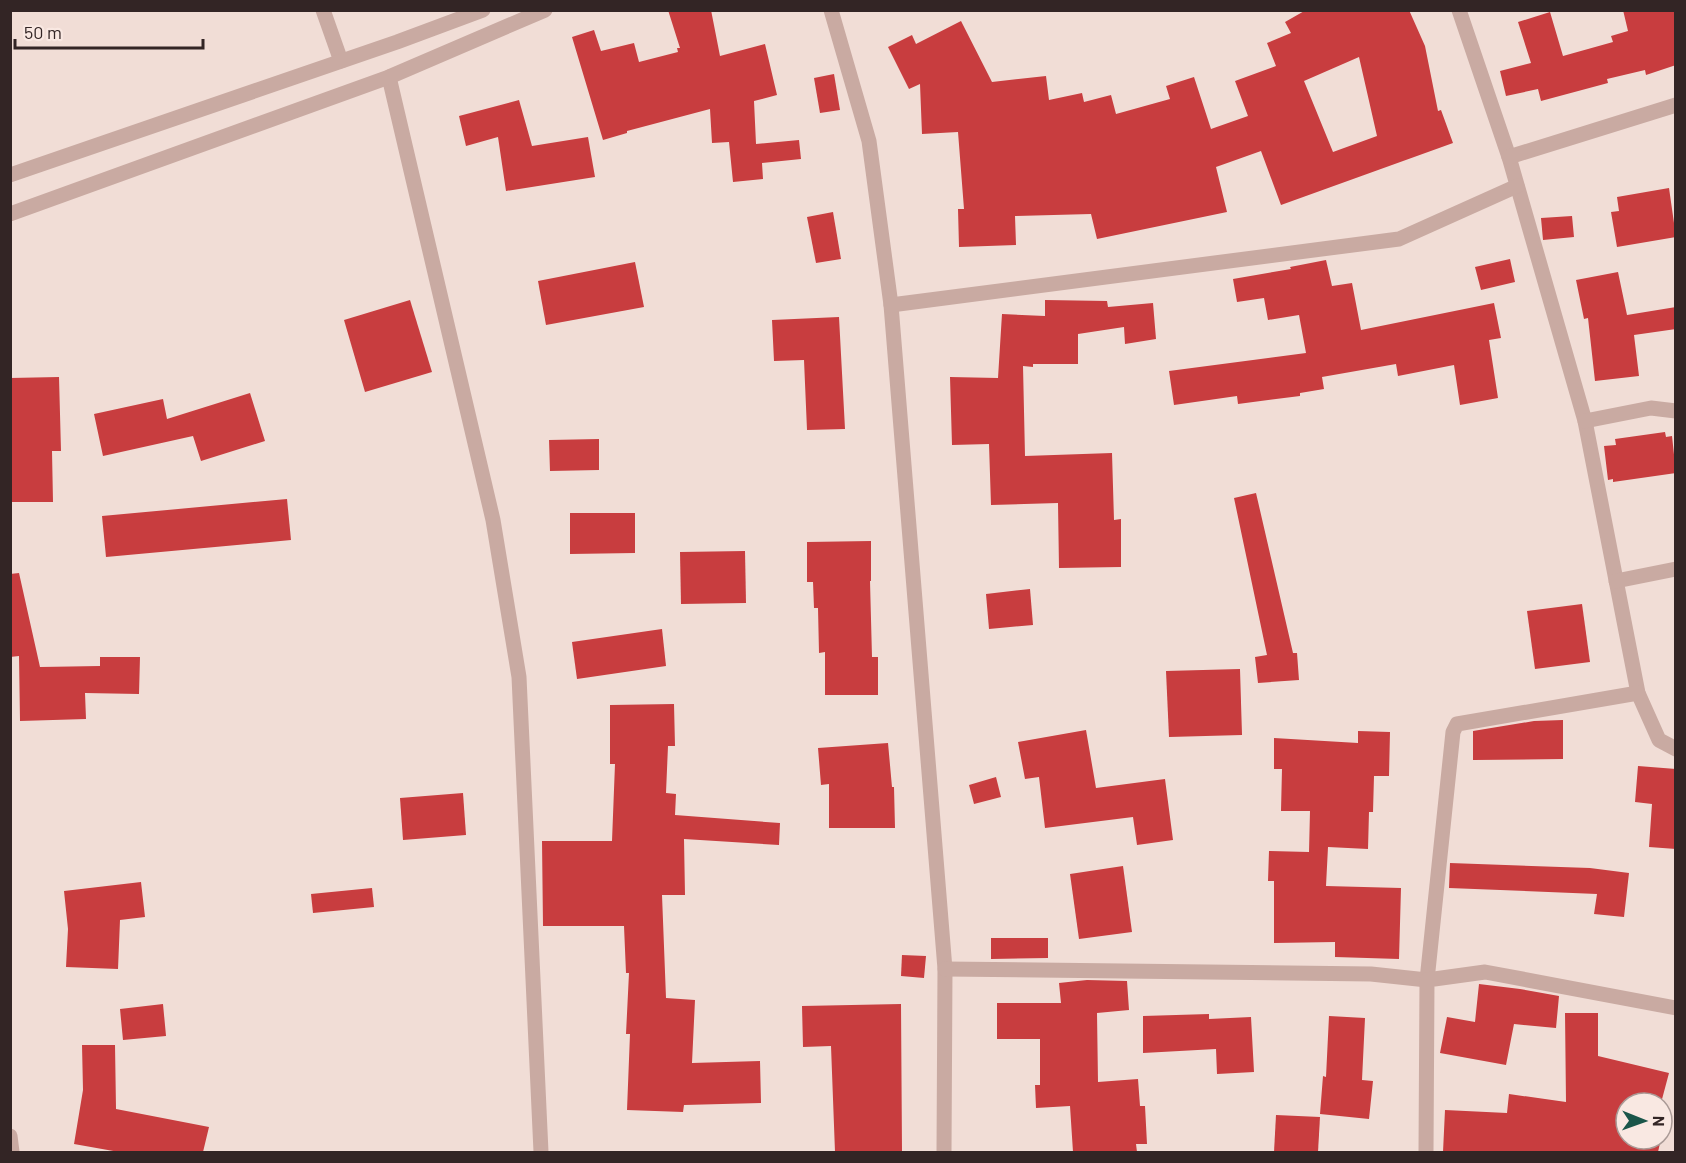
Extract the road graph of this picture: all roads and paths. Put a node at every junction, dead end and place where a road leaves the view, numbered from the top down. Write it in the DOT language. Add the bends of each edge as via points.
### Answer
graph roads {
  1 [pos="323,10"];
  2 [pos="483,10"];
  3 [pos="545,10"];
  4 [pos="831,10"];
  5 [pos="1459,10"];
  6 [pos="341,61"];
  7 [pos="389,77"];
  8 [pos="1676,105"];
  9 [pos="1509,157"];
  10 [pos="10,175"];
  11 [pos="1517,186"];
  12 [pos="10,214"];
  13 [pos="891,305"];
  14 [pos="1676,411"];
  15 [pos="1585,421"];
  16 [pos="1676,568"];
  17 [pos="1616,581"];
  18 [pos="1638,693"];
  19 [pos="1676,749"];
  20 [pos="945,969"];
  21 [pos="1427,980"];
  22 [pos="1676,1008"];
  23 [pos="10,1136"];
  24 [pos="12,1152"];
  25 [pos="541,1152"];
  26 [pos="944,1152"];
  27 [pos="1426,1152"];
  1 -- 6 [label="street"];
  2 -- 6 [label="street"];
  3 -- 7 [label="street"];
  4 -- 13 [label="street" via="869,141"];
  5 -- 9 [label="street"];
  6 -- 10 [label="street"];
  7 -- 12 [label="street"];
  7 -- 25 [label="street" via="492,520 519,677"];
  8 -- 9 [label="street"];
  9 -- 11 [label="street"];
  11 -- 13 [label="street" via="1399,239"];
  11 -- 15 [label="street"];
  13 -- 20 [label="street"];
  14 -- 15 [label="street" via="1651,408"];
  15 -- 17 [label="street"];
  16 -- 17 [label="street"];
  17 -- 18 [label="street"];
  18 -- 19 [label="street" via="1659,740"];
  18 -- 21 [label="street" via="1457,724 1453,732"];
  20 -- 21 [label="street" via="1371,974"];
  20 -- 26 [label="street"];
  21 -- 22 [label="street" via="1485,972"];
  21 -- 27 [label="street"];
  23 -- 24 [label="street"];
}
